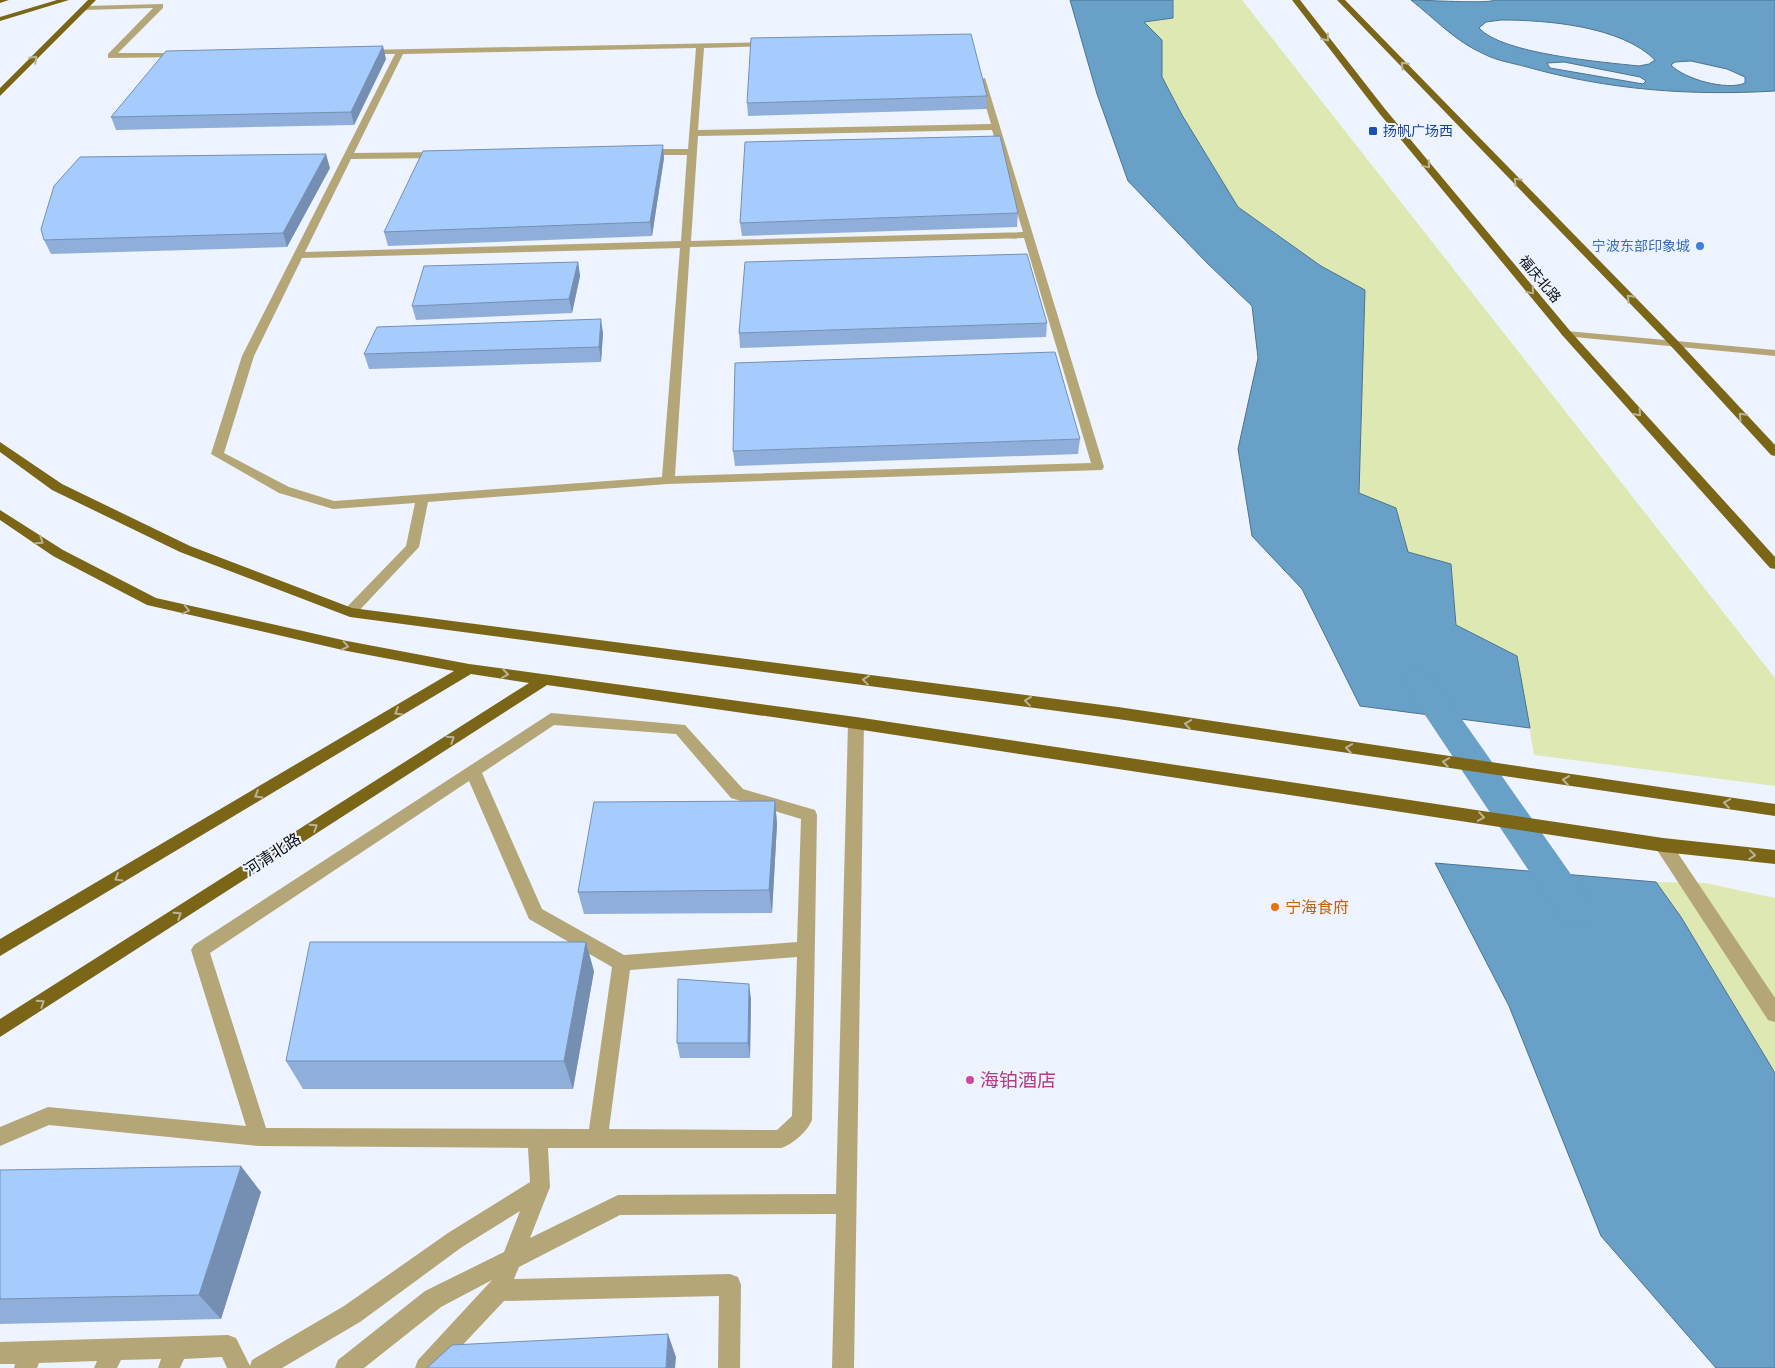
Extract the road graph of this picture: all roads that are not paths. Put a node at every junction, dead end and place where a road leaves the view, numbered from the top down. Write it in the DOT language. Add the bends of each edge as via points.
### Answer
graph roads {
  1 [pos="4,0"];
  2 [pos="65,0"];
  3 [pos="92,0"];
  4 [pos="1296,0"];
  5 [pos="1341,0"];
  6 [pos="0,1"];
  7 [pos="84,8"];
  8 [pos="0,19"];
  9 [pos="780,44"];
  10 [pos="700,46"];
  11 [pos="400,51"];
  12 [pos="350,52"];
  13 [pos="191,55"];
  14 [pos="977,65"];
  15 [pos="0,93"];
  16 [pos="996,128"];
  17 [pos="693,133"];
  18 [pos="633,152"];
  19 [pos="692,152"];
  20 [pos="456,154"];
  21 [pos="348,156"];
  22 [pos="1028,235"];
  23 [pos="685,244"];
  24 [pos="298,256"];
  25 [pos="1567,334"];
  26 [pos="1674,343"];
  27 [pos="1775,352"];
  28 [pos="0,446"];
  29 [pos="1775,452"];
  30 [pos="668,480"];
  31 [pos="422,498"];
  32 [pos="0,514"];
  33 [pos="1775,565"];
  34 [pos="350,612"];
  35 [pos="469,669"];
  36 [pos="544,680"];
  37 [pos="856,723"];
  38 [pos="473,771"];
  39 [pos="1775,810"];
  40 [pos="1663,845"];
  41 [pos="1775,857"];
  42 [pos="0,948"];
  43 [pos="806,948"];
  44 [pos="622,963"];
  45 [pos="1773,1007"];
  46 [pos="0,1029"];
  47 [pos="0,1137"];
  48 [pos="258,1137"];
  49 [pos="538,1138"];
  50 [pos="598,1138"];
  51 [pos="540,1187"];
  52 [pos="846,1204"];
  53 [pos="511,1259"];
  54 [pos="499,1290"];
  55 [pos="0,1353"];
  56 [pos="173,1358"];
  57 [pos="110,1359"];
  58 [pos="29,1360"];
  59 [pos="239,1368"];
  60 [pos="260,1368"];
  61 [pos="346,1368"];
  62 [pos="426,1368"];
  63 [pos="729,1368"];
  64 [pos="843,1368"];
  1 -- 6 [label="main road"];
  2 -- 8 [label="main road"];
  3 -- 7 [label="main road"];
  4 -- 25 [label="main road, 福庆北路, one-way" via="1382,111"];
  26 -- 5 [label="main road, one-way"];
  7 -- 13 [label="street" via="160,6 111,56"];
  15 -- 7 [label="main road, one-way"];
  9 -- 10 [label="street"];
  10 -- 11 [label="street"];
  10 -- 17 [label="street"];
  11 -- 12 [label="street"];
  11 -- 21 [label="street"];
  14 -- 16 [label="street"];
  16 -- 17 [label="street"];
  16 -- 22 [label="street"];
  17 -- 19 [label="street"];
  18 -- 19 [label="street"];
  19 -- 23 [label="street"];
  20 -- 21 [label="street"];
  21 -- 24 [label="street"];
  22 -- 23 [label="street"];
  22 -- 30 [label="street" via="1098,467"];
  23 -- 24 [label="street"];
  23 -- 30 [label="street"];
  24 -- 31 [label="street" via="248,356 217,454 284,490 332,505"];
  25 -- 26 [label="street"];
  25 -- 33 [label="main road, 福庆北路, one-way"];
  26 -- 27 [label="street"];
  29 -- 26 [label="main road, one-way"];
  28 -- 34 [label="main road" via="57,487 186,549"];
  30 -- 31 [label="street"];
  31 -- 34 [label="street" via="412,547"];
  32 -- 35 [label="main road, one-way" via="58,553 152,602 347,646"];
  39 -- 34 [label="main road, one-way" via="1118,713"];
  35 -- 36 [label="main road, one-way"];
  35 -- 42 [label="main road, one-way"];
  36 -- 37 [label="main road"];
  46 -- 36 [label="main road, 河清北路, one-way"];
  37 -- 40 [label="main road, one-way"];
  37 -- 52 [label="street"];
  38 -- 43 [label="street" via="551,719 680,729 737,794 809,815"];
  38 -- 44 [label="street" via="535,914"];
  38 -- 48 [label="street" via="200,950"];
  40 -- 41 [label="main road, one-way"];
  40 -- 45 [label="street"];
  43 -- 44 [label="street"];
  43 -- 50 [label="street" via="802,1120 781,1138"];
  44 -- 50 [label="street"];
  47 -- 48 [label="street" via="48,1116"];
  48 -- 49 [label="street"];
  49 -- 50 [label="street"];
  49 -- 51 [label="street"];
  51 -- 53 [label="street"];
  51 -- 60 [label="street" via="455,1240 352,1314"];
  52 -- 53 [label="street" via="618,1205"];
  52 -- 64 [label="street"];
  53 -- 54 [label="street"];
  53 -- 61 [label="street" via="433,1298"];
  54 -- 62 [label="street"];
  54 -- 63 [label="street" via="730,1285"];
  55 -- 58 [label="street"];
  56 -- 57 [label="street"];
  56 -- 59 [label="street" via="228,1346"];
  57 -- 58 [label="street"];
}
